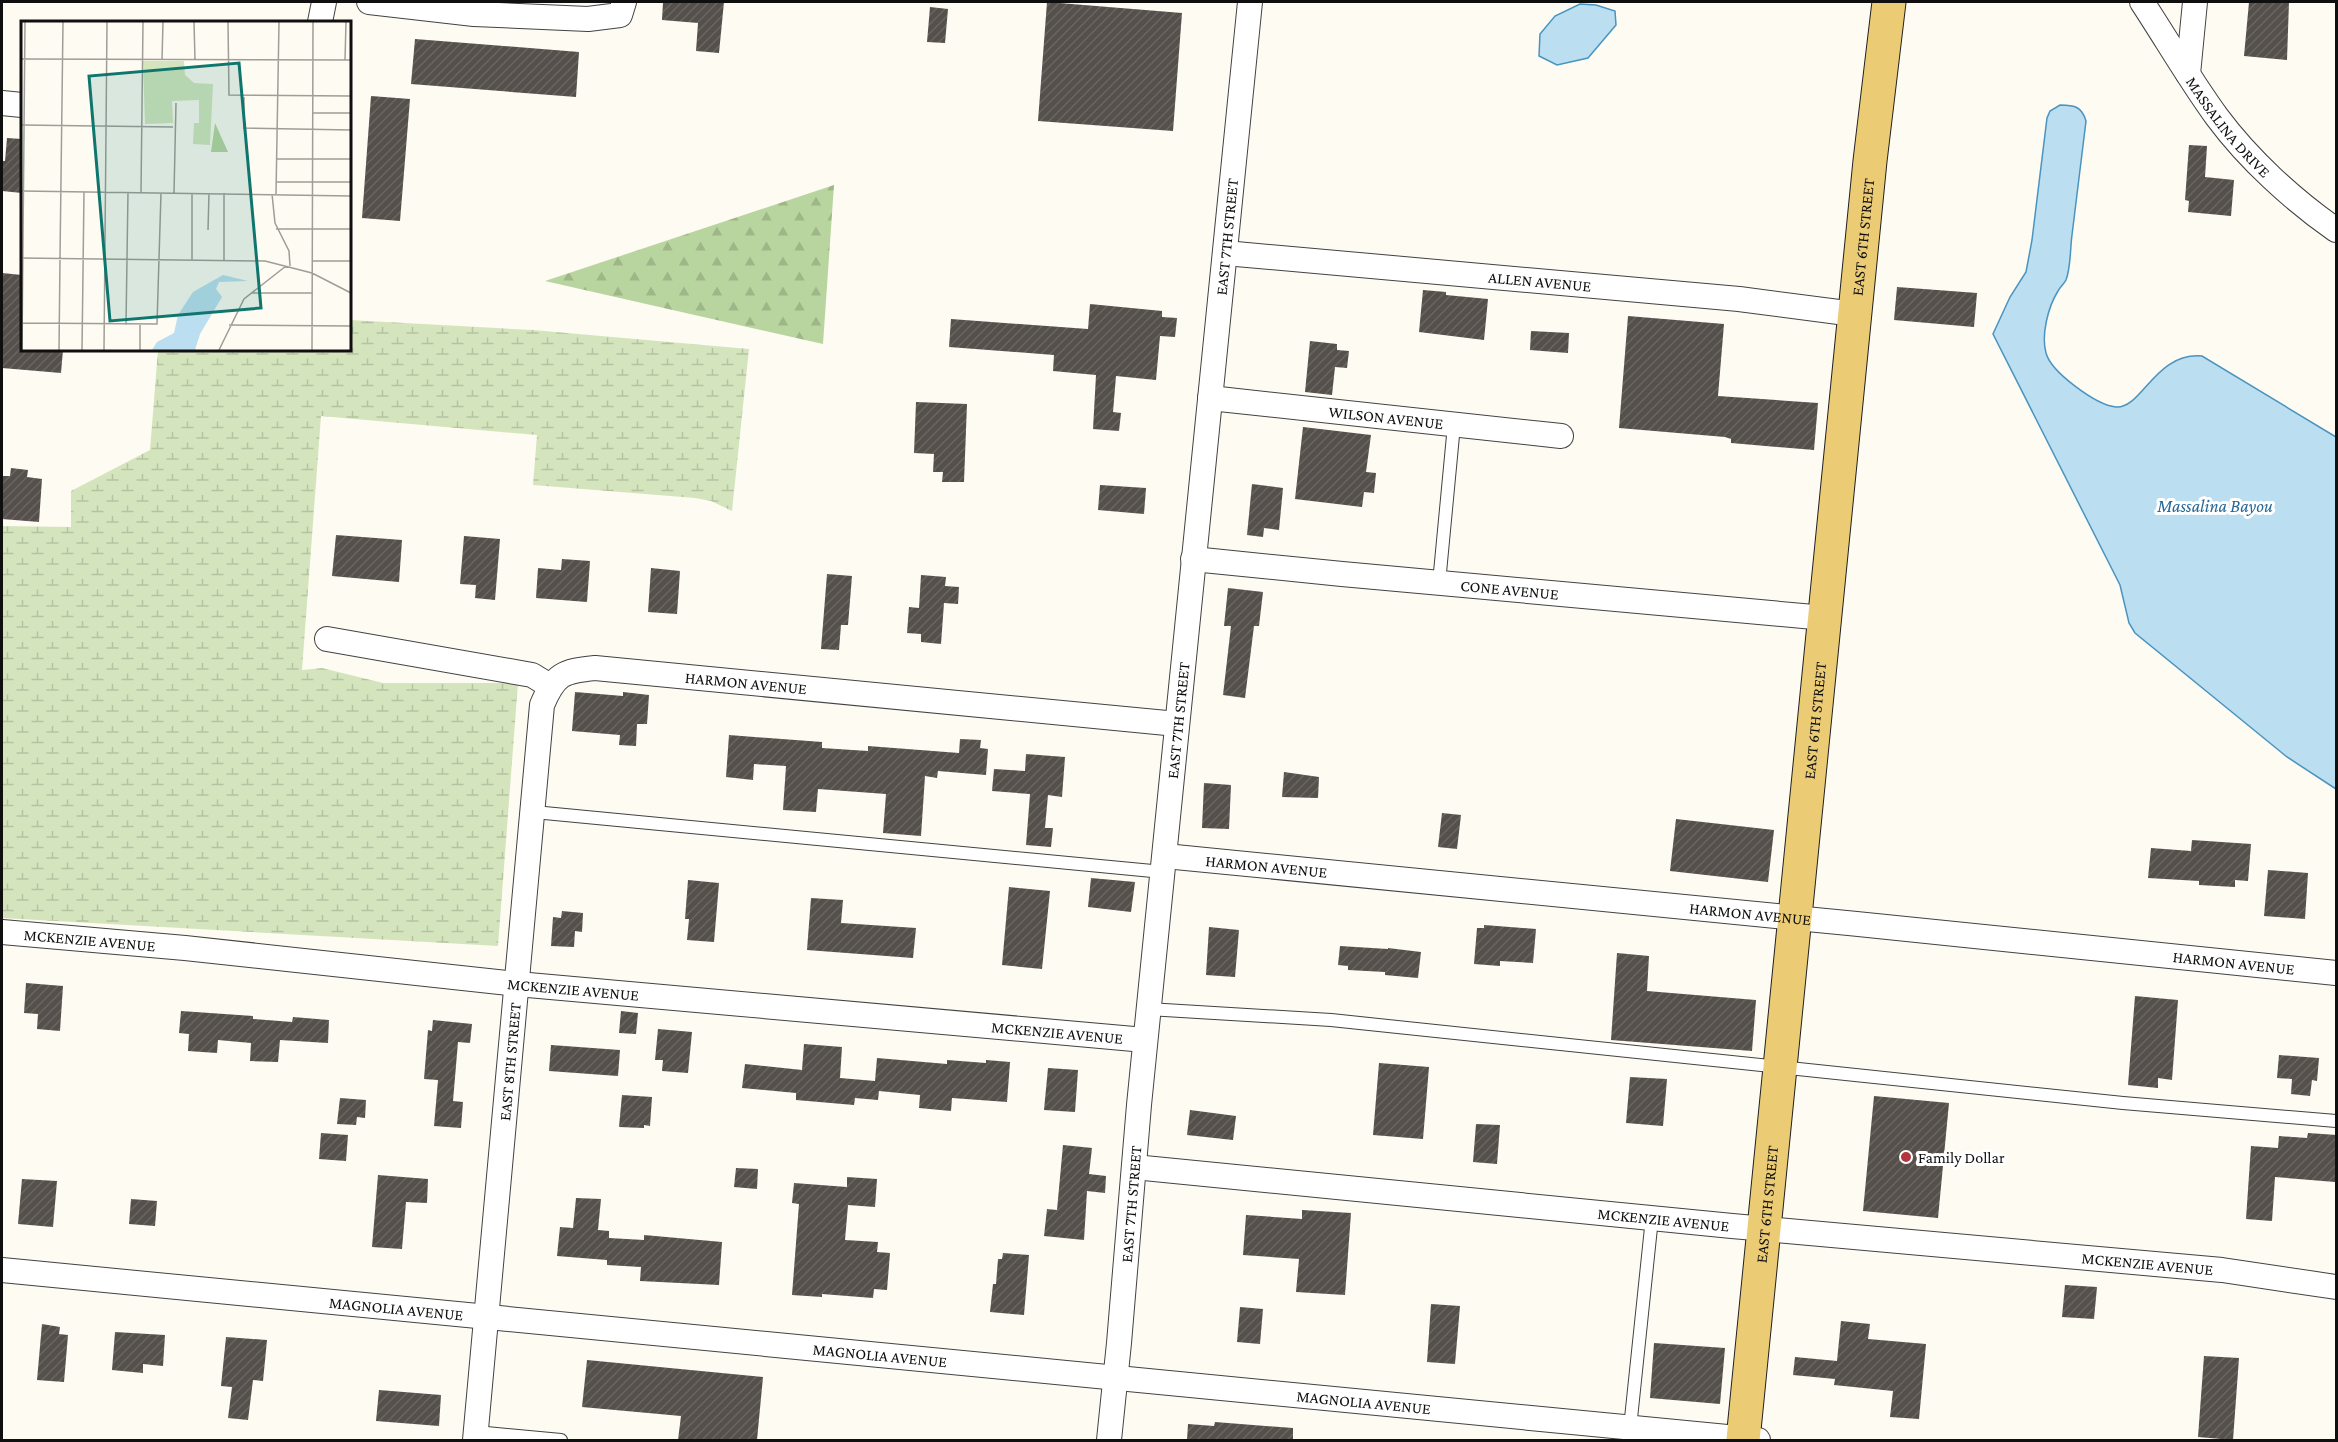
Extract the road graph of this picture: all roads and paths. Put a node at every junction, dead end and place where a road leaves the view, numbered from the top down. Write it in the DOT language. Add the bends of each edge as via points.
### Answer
graph roads {
  1 [pos="324,2"];
  2 [pos="369,2"];
  3 [pos="1250,2"];
  4 [pos="1889,2"];
  5 [pos="2142,2"];
  6 [pos="2195,2"];
  7 [pos="622,8"];
  8 [pos="320,21"];
  9 [pos="2188,74"];
  10 [pos="2,103"];
  11 [pos="21,105"];
  12 [pos="2337,230"];
  13 [pos="1225,253"];
  14 [pos="1854,314"];
  15 [pos="1210,398"];
  16 [pos="1454,425"];
  17 [pos="1561,436"];
  18 [pos="1193,559"];
  19 [pos="1439,583"];
  20 [pos="1825,618"];
  21 [pos="327,639"];
  22 [pos="550,686"];
  23 [pos="1177,724"];
  24 [pos="534,812"];
  25 [pos="1164,864"];
  26 [pos="1795,918"];
  27 [pos="2,932"];
  28 [pos="2337,972"];
  29 [pos="517,984"];
  30 [pos="1148,1009"];
  31 [pos="1145,1040"];
  32 [pos="1780,1068"];
  33 [pos="2337,1121"];
  34 [pos="1134,1167"];
  35 [pos="1652,1218"];
  36 [pos="1764,1229"];
  37 [pos="2,1270"];
  38 [pos="2337,1287"];
  39 [pos="488,1316"];
  40 [pos="1115,1378"];
  41 [pos="1630,1428"];
  42 [pos="475,1436"];
  43 [pos="528,1439"];
  44 [pos="561,1440"];
  45 [pos="1109,1440"];
  46 [pos="1748,1440"];
  1 -- 8 [label="street"];
  2 -- 7 [label="street" via="474,14 588,20"];
  3 -- 13 [label="street, EAST 7TH STREET"];
  4 -- 14 [label="main road, EAST 6TH STREET"];
  5 -- 9 [label="street, MASSALINA DRIVE"];
  6 -- 9 [label="street"];
  9 -- 12 [label="street, MASSALINA DRIVE" via="2246,152"];
  10 -- 11 [label="street"];
  13 -- 14 [label="street, ALLEN AVENUE" via="1727,298"];
  13 -- 15 [label="street, EAST 7TH STREET"];
  14 -- 20 [label="main road, EAST 6TH STREET"];
  15 -- 16 [label="street, WILSON AVENUE"];
  15 -- 18 [label="street, EAST 7TH STREET"];
  16 -- 17 [label="street, WILSON AVENUE"];
  16 -- 19 [label="lane"];
  18 -- 19 [label="street, CONE AVENUE"];
  18 -- 23 [label="street, EAST 7TH STREET"];
  19 -- 20 [label="street, CONE AVENUE"];
  20 -- 26 [label="main road, EAST 6TH STREET"];
  21 -- 22 [label="street" via="532,675"];
  22 -- 23 [label="street, HARMON AVENUE" via="569,671 595,668"];
  22 -- 24 [label="street, EAST 8TH STREET" via="542,705"];
  23 -- 25 [label="street, EAST 7TH STREET"];
  24 -- 25 [label="lane"];
  24 -- 29 [label="street, EAST 8TH STREET"];
  25 -- 26 [label="street, HARMON AVENUE"];
  25 -- 30 [label="street, EAST 7TH STREET"];
  26 -- 28 [label="street, HARMON AVENUE"];
  26 -- 32 [label="main road, EAST 6TH STREET"];
  27 -- 29 [label="street, MCKENZIE AVENUE"];
  29 -- 31 [label="street, MCKENZIE AVENUE"];
  29 -- 39 [label="street, EAST 8TH STREET"];
  30 -- 31 [label="street, EAST 7TH STREET"];
  30 -- 32 [label="lane" via="1331,1020"];
  31 -- 34 [label="street, EAST 7TH STREET"];
  32 -- 33 [label="lane"];
  32 -- 36 [label="main road, EAST 6TH STREET"];
  34 -- 35 [label="street, MCKENZIE AVENUE"];
  34 -- 40 [label="street, EAST 7TH STREET"];
  35 -- 36 [label="street, MCKENZIE AVENUE"];
  35 -- 41 [label="lane"];
  36 -- 38 [label="street, MCKENZIE AVENUE" via="2222,1270"];
  36 -- 46 [label="main road, EAST 6TH STREET"];
  37 -- 39 [label="street, MAGNOLIA AVENUE"];
  39 -- 40 [label="street, MAGNOLIA AVENUE"];
  39 -- 42 [label="street, EAST 8TH STREET"];
  40 -- 41 [label="street, MAGNOLIA AVENUE"];
  40 -- 45 [label="street, EAST 7TH STREET"];
  41 -- 46 [label="street, MAGNOLIA AVENUE"];
  42 -- 43 [label="lane"];
  43 -- 44 [label="lane"];
}
